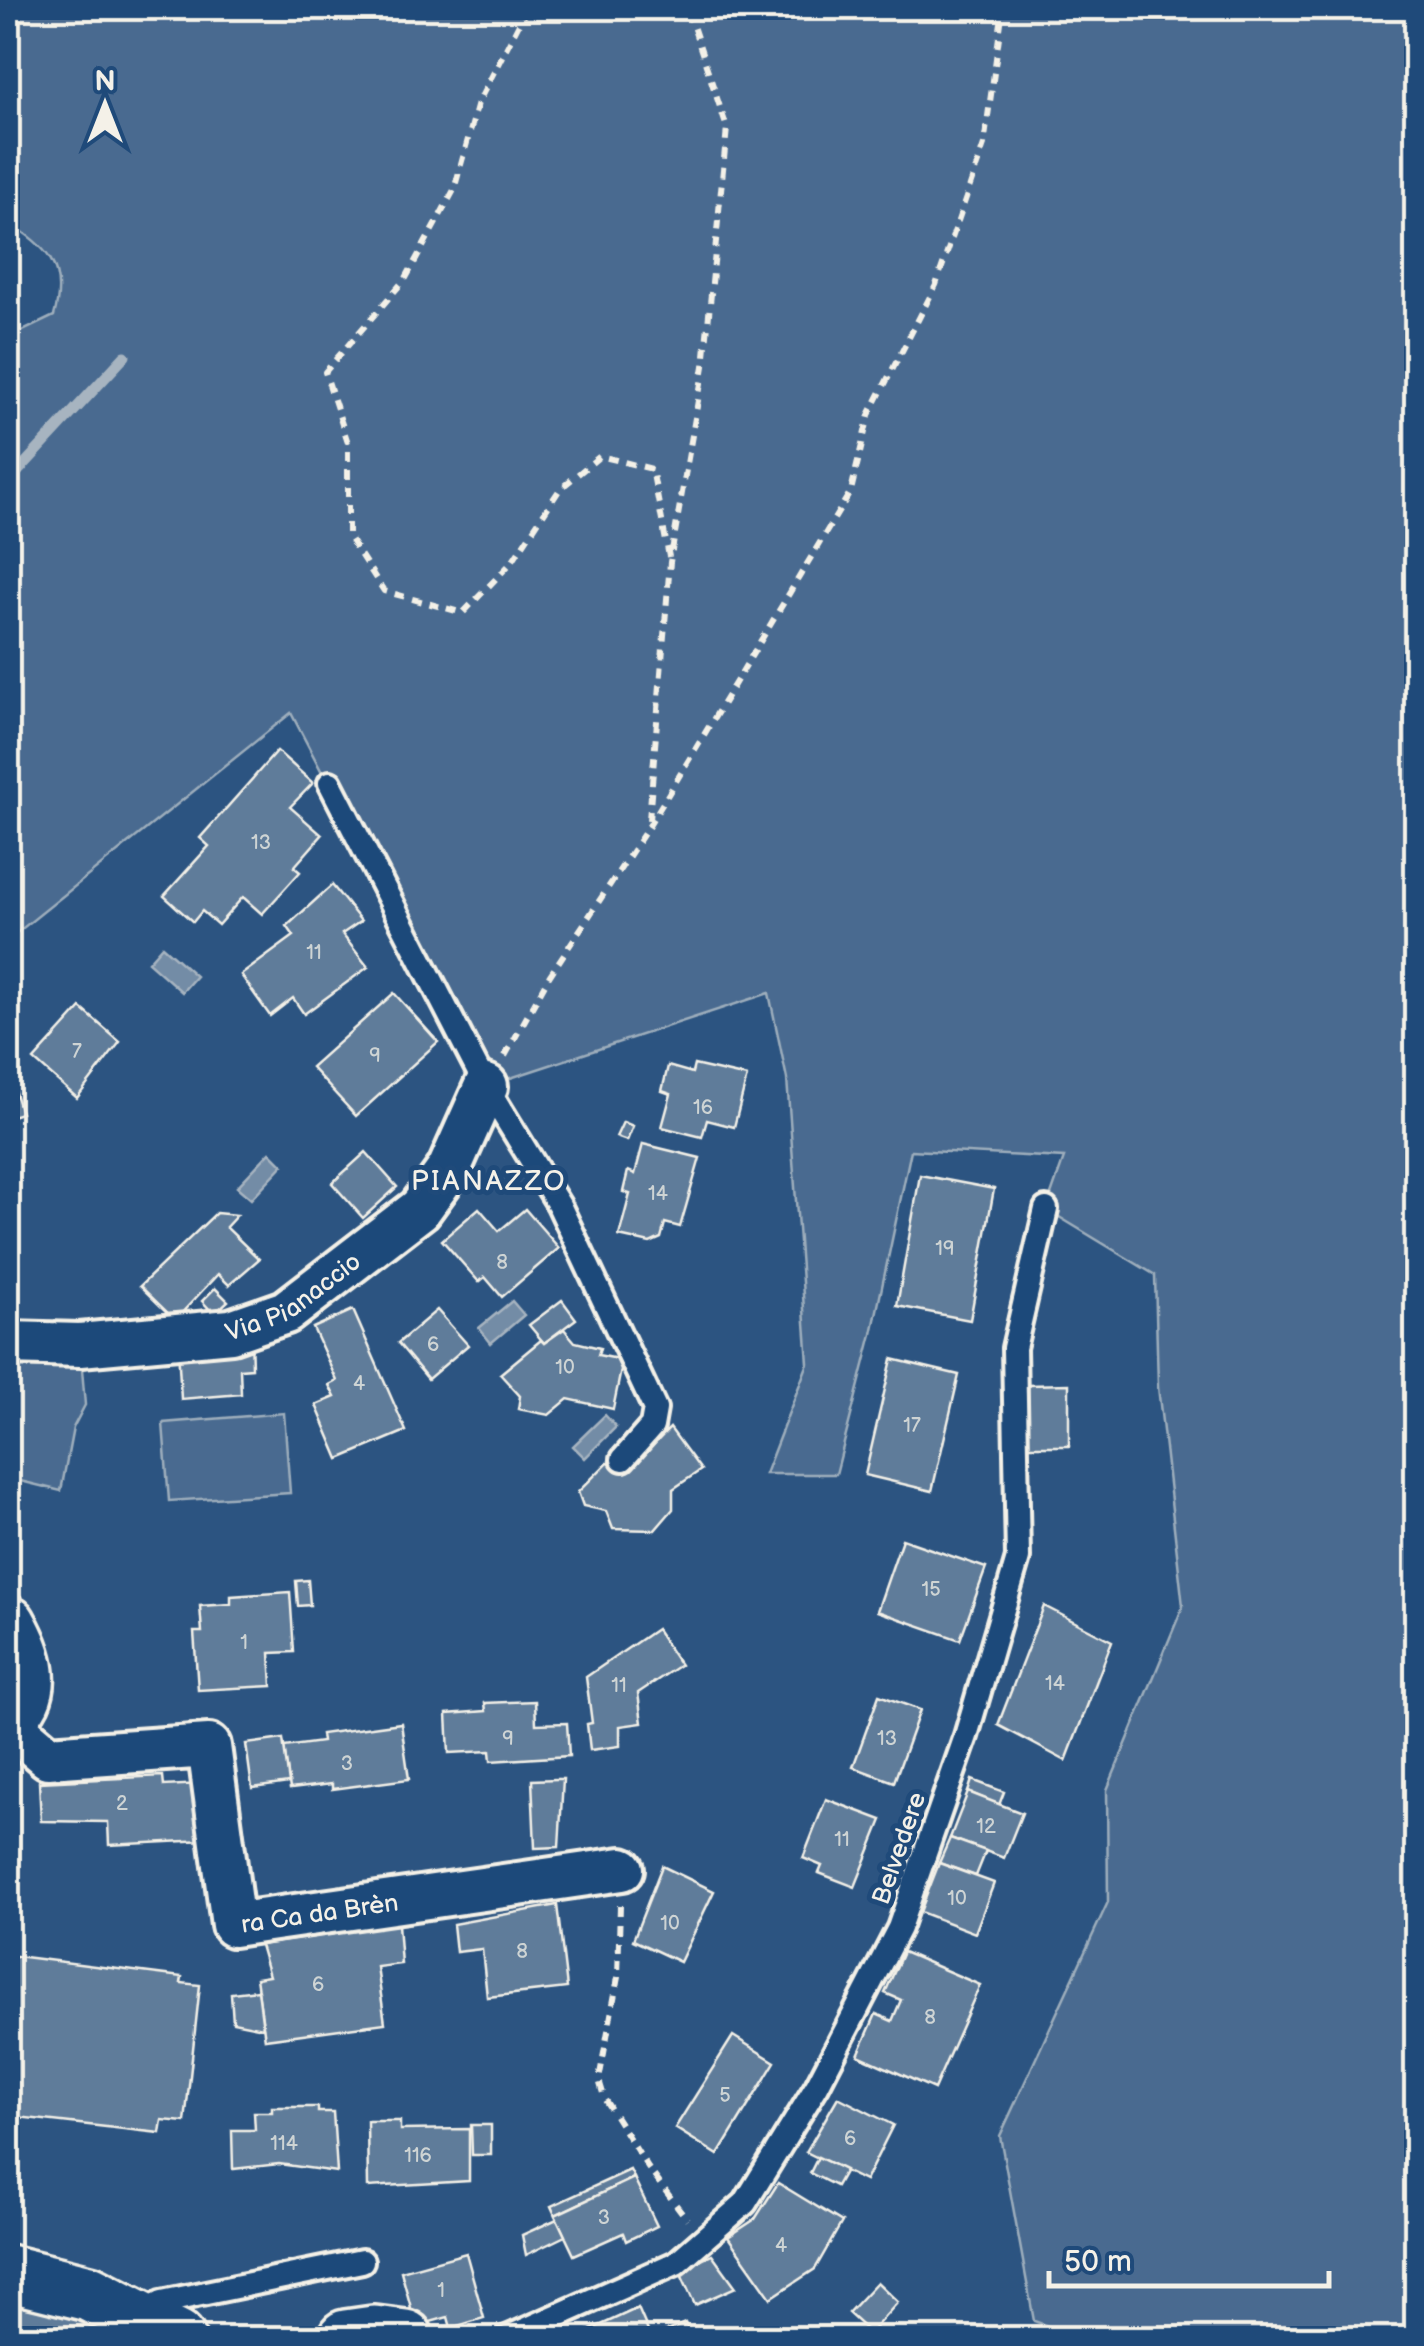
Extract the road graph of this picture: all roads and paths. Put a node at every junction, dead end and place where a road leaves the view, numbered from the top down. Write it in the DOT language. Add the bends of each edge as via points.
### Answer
graph roads {
  1 [pos="527,8"];
  2 [pos="687,8"];
  3 [pos="1003,8"];
  4 [pos="670,562"];
  5 [pos="330,783"];
  6 [pos="648,826"];
  7 [pos="486,1086"];
  8 [pos="1046,1209"];
  9 [pos="8,1343"];
  10 [pos="623,1459"];
  11 [pos="8,1624"];
  12 [pos="8,1720"];
  13 [pos="622,1869"];
  14 [pos="705,2241"];
  15 [pos="362,2261"];
  16 [pos="8,2272"];
  17 [pos="157,2327"];
  18 [pos="346,2338"];
  19 [pos="405,2338"];
  20 [pos="507,2338"];
  1 -- 4 [label="path" via="478,103 454,190 406,278 325,372 348,443 348,536 384,591 462,612 511,563 560,489 600,456 652,470"];
  2 -- 4 [label="path" via="727,128 704,366"];
  3 -- 6 [label="path" via="984,145 936,284 869,415 851,491"];
  4 -- 6 [label="path"];
  5 -- 7 [label="lane"];
  6 -- 7 [label="path"];
  7 -- 9 [label="street, Via Pianaccio" via="449,1168 420,1209 286,1312 230,1331 80,1345"];
  7 -- 10 [label="lane" via="559,1205 655,1410 652,1426"];
  8 -- 14 [label="lane, Belvedere" via="1014,1348 1018,1558 966,1736 899,1928 848,2028 788,2138 745,2202"];
  11 -- 12 [label="street" via="27,1674 22,1700"];
  12 -- 13 [label="street, ra Ca da Brèn" via="48,1758 209,1746 233,1925"];
  13 -- 14 [label="path" via="618,1977 599,2080 648,2168"];
  14 -- 20 [label="lane, Belvedere" via="676,2263"];
  15 -- 17 [label="lane" via="162,2302"];
  16 -- 17 [label="street" via="89,2294"];
  18 -- 19 [label="street"];
}
